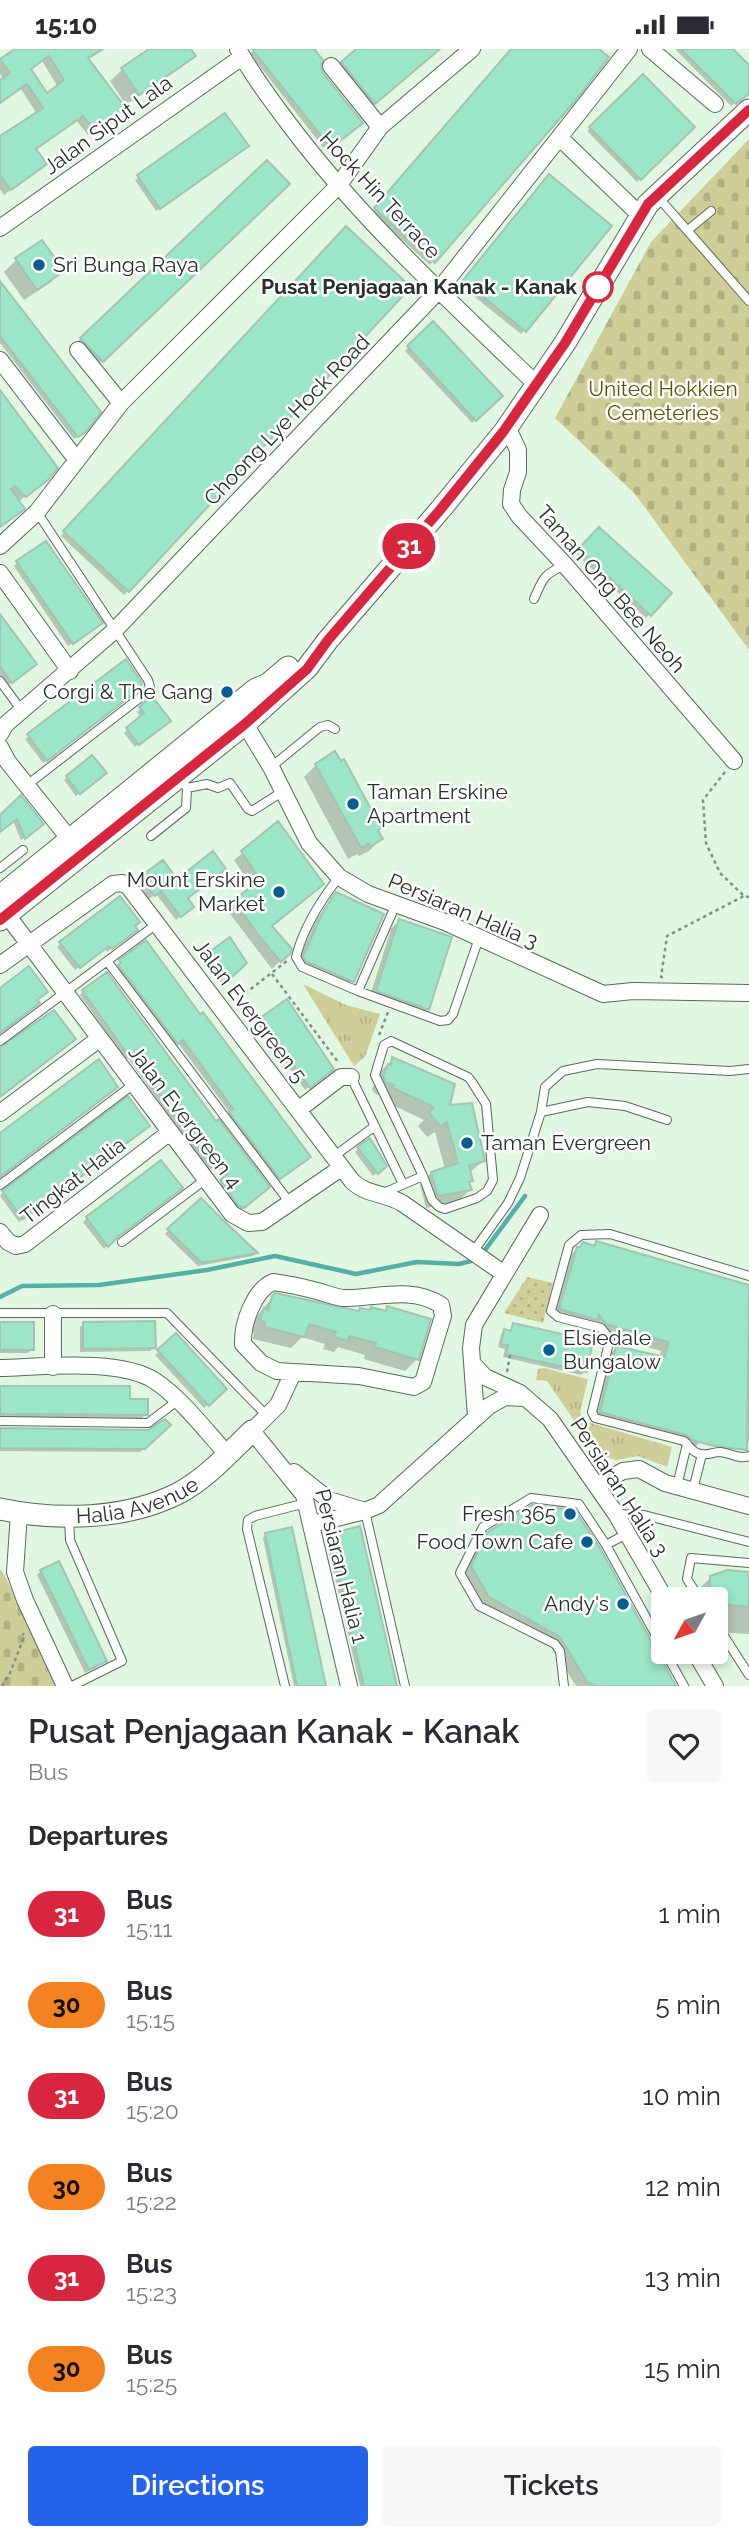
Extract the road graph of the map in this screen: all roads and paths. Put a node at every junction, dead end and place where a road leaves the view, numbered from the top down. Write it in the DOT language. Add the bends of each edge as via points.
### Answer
graph roads {
  1 [pos="629,49"];
  2 [pos="650,49"];
  3 [pos="467,51"];
  4 [pos="240,53"];
  5 [pos="331,66"];
  6 [pos="715,104"];
  7 [pos="749,110"];
  8 [pos="380,127"];
  9 [pos="560,138"];
  10 [pos="338,186"];
  11 [pos="656,194"];
  12 [pos="711,211"];
  13 [pos="640,215"];
  14 [pos="0,228"];
  15 [pos="688,230"];
  16 [pos="439,290"];
  17 [pos="749,302"];
  18 [pos="78,350"];
  19 [pos="0,360"];
  20 [pos="537,385"];
  21 [pos="121,403"];
  22 [pos="503,432"];
  23 [pos="76,459"];
  24 [pos="37,512"];
  25 [pos="0,546"];
  26 [pos="565,565"];
  27 [pos="0,573"];
  28 [pos="534,599"];
  29 [pos="114,631"];
  30 [pos="328,640"];
  31 [pos="70,671"];
  32 [pos="0,681"];
  33 [pos="268,684"];
  34 [pos="22,711"];
  35 [pos="245,724"];
  36 [pos="335,729"];
  37 [pos="0,734"];
  38 [pos="0,747"];
  39 [pos="734,761"];
  40 [pos="271,767"];
  41 [pos="148,775"];
  42 [pos="179,778"];
  43 [pos="27,785"];
  44 [pos="282,792"];
  45 [pos="151,836"];
  46 [pos="76,847"];
  47 [pos="31,858"];
  48 [pos="0,868"];
  49 [pos="339,877"];
  50 [pos="744,897"];
  51 [pos="749,897"];
  52 [pos="396,904"];
  53 [pos="2,911"];
  54 [pos="158,923"];
  55 [pos="479,938"];
  56 [pos="28,943"];
  57 [pos="107,961"];
  58 [pos="285,963"];
  59 [pos="0,964"];
  60 [pos="272,974"];
  61 [pos="662,977"];
  62 [pos="65,991"];
  63 [pos="358,991"];
  64 [pos="749,992"];
  65 [pos="223,1011"];
  66 [pos="99,1039"];
  67 [pos="0,1041"];
  68 [pos="749,1069"];
  69 [pos="350,1076"];
  70 [pos="134,1084"];
  71 [pos="298,1110"];
  72 [pos="541,1112"];
  73 [pos="0,1113"];
  74 [pos="667,1120"];
  75 [pos="375,1125"];
  76 [pos="170,1132"];
  77 [pos="337,1163"];
  78 [pos="423,1175"];
  79 [pos="206,1179"];
  80 [pos="403,1184"];
  81 [pos="0,1185"];
  82 [pos="379,1194"];
  83 [pos="290,1203"];
  84 [pos="540,1215"];
  85 [pos="0,1232"];
  86 [pos="122,1242"];
  87 [pos="473,1252"];
  88 [pos="503,1273"];
  89 [pos="749,1276"];
  90 [pos="0,1313"];
  91 [pos="53,1314"];
  92 [pos="510,1355"];
  93 [pos="472,1363"];
  94 [pos="53,1367"];
  95 [pos="0,1368"];
  96 [pos="507,1372"];
  97 [pos="293,1373"];
  98 [pos="177,1401"];
  99 [pos="533,1402"];
  100 [pos="476,1417"];
  101 [pos="0,1421"];
  102 [pos="260,1424"];
  103 [pos="687,1444"];
  104 [pos="228,1454"];
  105 [pos="702,1454"];
  106 [pos="749,1456"];
  107 [pos="280,1464"];
  108 [pos="597,1485"];
  109 [pos="685,1488"];
  110 [pos="306,1503"];
  111 [pos="749,1506"];
  112 [pos="9,1511"];
  113 [pos="365,1511"];
  114 [pos="616,1514"];
  115 [pos="69,1515"];
  116 [pos="312,1524"];
  117 [pos="628,1533"];
  118 [pos="749,1542"];
  119 [pos="606,1545"];
  120 [pos="749,1563"];
  121 [pos="658,1587"];
  122 [pos="692,1587"];
  123 [pos="651,1626"];
  124 [pos="23,1628"];
  125 [pos="728,1648"];
  126 [pos="672,1664"];
  127 [pos="702,1664"];
  128 [pos="749,1675"];
  129 [pos="2,1686"];
  130 [pos="65,1686"];
  131 [pos="72,1686"];
  132 [pos="285,1686"];
  133 [pos="349,1686"];
  134 [pos="405,1686"];
  135 [pos="564,1686"];
  136 [pos="684,1686"];
  137 [pos="715,1686"];
  1 -- 9 [label="street, Choong Lye Hock Road"];
  2 -- 6 [label="street"];
  3 -- 8 [label="street"];
  4 -- 10 [label="street, Hock Hin Terrace"];
  4 -- 14 [label="street, Jalan Siput Lala"];
  5 -- 8 [label="street"];
  7 -- 11 [label="main road"];
  8 -- 10 [label="street"];
  9 -- 13 [label="street"];
  9 -- 16 [label="street, Choong Lye Hock Road"];
  10 -- 16 [label="street, Hock Hin Terrace"];
  10 -- 21 [label="street"];
  11 -- 13 [label="main road"];
  11 -- 15 [label="lane"];
  12 -- 15 [label="lane"];
  13 -- 20 [label="main road"];
  15 -- 17 [label="lane"];
  16 -- 20 [label="street, Hock Hin Terrace"];
  16 -- 29 [label="street, Choong Lye Hock Road"];
  18 -- 21 [label="street"];
  19 -- 23 [label="street"];
  20 -- 22 [label="main road"];
  21 -- 23 [label="street"];
  22 -- 26 [label="street, Taman Ong Bee Neoh" via="511,435 518,450 511,504"];
  22 -- 30 [label="main road"];
  23 -- 24 [label="street"];
  24 -- 25 [label="street"];
  24 -- 29 [label="lane"];
  26 -- 28 [label="lane" via="543,577"];
  26 -- 39 [label="street, Taman Ong Bee Neoh"];
  27 -- 31 [label="street"];
  29 -- 31 [label="street, Choong Lye Hock Road"];
  29 -- 43 [label="lane" via="148,680 148,690"];
  30 -- 33 [label="main road" via="300,656"];
  30 -- 35 [label="main road" via="307,669"];
  31 -- 34 [label="street, Choong Lye Hock Road"];
  32 -- 34 [label="lane"];
  33 -- 35 [label="main road" via="245,709"];
  33 -- 41 [label="main road"];
  34 -- 37 [label="street, Choong Lye Hock Road"];
  35 -- 40 [label="street, Persiaran Halia 3"];
  35 -- 42 [label="main road" via="222,728"];
  36 -- 40 [label="lane" via="320,727"];
  38 -- 43 [label="street"];
  39 -- 50 [label="path" via="703,800 706,843 720,873"];
  40 -- 44 [label="street, Persiaran Halia 3"];
  41 -- 42 [label="main road"];
  41 -- 46 [label="main road"];
  42 -- 44 [label="lane" via="218,788 230,783 252,811"];
  42 -- 45 [label="lane" via="187,808"];
  42 -- 46 [label="main road"];
  43 -- 46 [label="street"];
  44 -- 49 [label="street, Persiaran Halia 3" via="309,843"];
  46 -- 47 [label="main road"];
  46 -- 53 [label="main road"];
  47 -- 48 [label="lane"];
  47 -- 53 [label="main road"];
  49 -- 52 [label="street, Persiaran Halia 3"];
  49 -- 63 [label="lane" via="296,957 302,967"];
  50 -- 51 [label="path"];
  50 -- 61 [label="path" via="667,936"];
  52 -- 55 [label="street, Persiaran Halia 3"];
  52 -- 63 [label="lane"];
  53 -- 56 [label="street, Jalan Evergreen 4"];
  54 -- 56 [label="street, Jalan Evergreen 5" via="128,886 113,884"];
  54 -- 57 [label="lane"];
  54 -- 65 [label="street, Jalan Evergreen 5"];
  55 -- 63 [label="lane" via="448,1020"];
  55 -- 64 [label="street, Persiaran Halia 3" via="603,994"];
  56 -- 59 [label="street"];
  56 -- 62 [label="street, Jalan Evergreen 4"];
  57 -- 62 [label="lane"];
  57 -- 83 [label="lane"];
  58 -- 60 [label="path"];
  60 -- 65 [label="path"];
  60 -- 69 [label="path"];
  62 -- 66 [label="street, Jalan Evergreen 4"];
  62 -- 67 [label="lane"];
  65 -- 71 [label="street, Jalan Evergreen 5"];
  66 -- 70 [label="street, Jalan Evergreen 4"];
  66 -- 73 [label="street"];
  68 -- 72 [label="lane" via="597,1064 563,1071 545,1087"];
  69 -- 71 [label="street" via="341,1077"];
  69 -- 75 [label="lane"];
  70 -- 76 [label="street, Jalan Evergreen 4"];
  70 -- 81 [label="lane"];
  71 -- 77 [label="street, Jalan Evergreen 5"];
  72 -- 74 [label="lane" via="588,1102 625,1106"];
  72 -- 87 [label="lane" via="508,1203"];
  75 -- 77 [label="lane"];
  75 -- 80 [label="lane"];
  76 -- 79 [label="street, Jalan Evergreen 4"];
  76 -- 85 [label="street, Tingkat Halia" via="25,1244 16,1246"];
  77 -- 82 [label="street, Jalan Evergreen 5" via="362,1189"];
  77 -- 83 [label="street, Jalan Evergreen 4"];
  78 -- 78 [label="lane" via="432,1200 445,1209 488,1191 493,1180 486,1104 468,1077 391,1041 384,1045 375,1075"];
  78 -- 80 [label="lane"];
  79 -- 83 [label="street, Jalan Evergreen 4" via="232,1214 248,1223 262,1222"];
  79 -- 86 [label="lane"];
  80 -- 82 [label="lane"];
  82 -- 87 [label="street, Jalan Evergreen 5" via="402,1203"];
  84 -- 88 [label="street"];
  87 -- 88 [label="street, Jalan Evergreen 5"];
  88 -- 93 [label="street" via="474,1325"];
  89 -- 103 [label="lane" via="606,1234 581,1235 569,1245 551,1311 601,1328 610,1342 593,1416"];
  90 -- 91 [label="lane"];
  91 -- 94 [label="street"];
  91 -- 102 [label="lane" via="167,1313"];
  92 -- 96 [label="path"];
  93 -- 99 [label="street, Persiaran Halia 3" via="485,1377"];
  93 -- 100 [label="street"];
  94 -- 95 [label="street"];
  94 -- 98 [label="street" via="131,1370 157,1382"];
  97 -- 97 [label="street" via="419,1385 443,1316 441,1305 413,1295 342,1298 296,1285 273,1282 264,1286 250,1311 243,1344 261,1363"];
  97 -- 102 [label="street" via="283,1398"];
  98 -- 101 [label="lane" via="148,1423"];
  98 -- 104 [label="street"];
  99 -- 100 [label="street" via="505,1397"];
  99 -- 108 [label="street, Persiaran Halia 3"];
  100 -- 113 [label="street" via="387,1500"];
  102 -- 104 [label="main road, Halia Avenue"];
  102 -- 107 [label="street, Persiaran Halia 1"];
  103 -- 105 [label="lane"];
  103 -- 109 [label="lane"];
  104 -- 115 [label="main road, Halia Avenue" via="196,1481 164,1499 116,1512"];
  105 -- 106 [label="lane"];
  105 -- 109 [label="lane"];
  107 -- 110 [label="street, Persiaran Halia 1" via="299,1486"];
  107 -- 113 [label="street" via="328,1500"];
  108 -- 109 [label="street" via="623,1471 639,1469"];
  108 -- 114 [label="street, Persiaran Halia 3"];
  109 -- 111 [label="street"];
  110 -- 116 [label="street, Persiaran Halia 1"];
  110 -- 132 [label="lane" via="248,1520"];
  112 -- 115 [label="main road, Halia Avenue"];
  112 -- 130 [label="street" via="15,1572"];
  113 -- 116 [label="street"];
  113 -- 134 [label="lane"];
  114 -- 117 [label="street, Persiaran Halia 3"];
  114 -- 118 [label="lane" via="644,1515"];
  115 -- 131 [label="lane" via="70,1540 122,1661"];
  116 -- 133 [label="street, Persiaran Halia 1"];
  117 -- 119 [label="lane"];
  117 -- 121 [label="street, Persiaran Halia 3"];
  119 -- 123 [label="lane"];
  119 -- 135 [label="lane" via="577,1502 534,1497 483,1527 460,1573 479,1606 555,1644"];
  120 -- 122 [label="lane" via="691,1557 687,1579"];
  124 -- 129 [label="path" via="24,1637"];
  125 -- 128 [label="lane"];
  126 -- 136 [label="lane"];
  127 -- 137 [label="street"];
}
